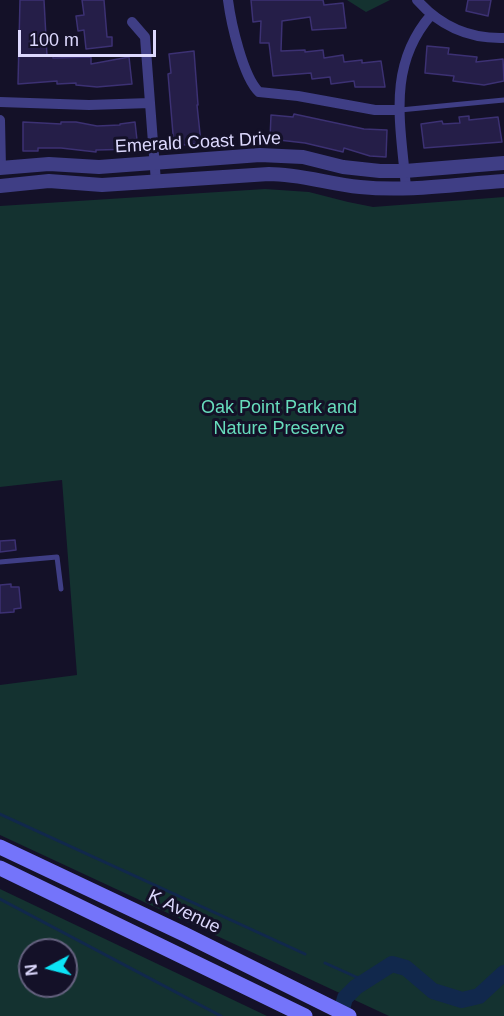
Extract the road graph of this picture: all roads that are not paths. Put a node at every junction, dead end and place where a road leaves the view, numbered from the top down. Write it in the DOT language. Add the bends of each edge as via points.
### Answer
graph roads {
  1 [pos="228,0"];
  2 [pos="417,0"];
  3 [pos="431,15"];
  4 [pos="132,22"];
  5 [pos="504,38"];
  6 [pos="504,100"];
  7 [pos="0,102"];
  8 [pos="150,103"];
  9 [pos="400,110"];
  10 [pos="0,120"];
  11 [pos="155,162"];
  12 [pos="504,163"];
  13 [pos="0,168"];
  14 [pos="405,171"];
  15 [pos="504,181"];
  16 [pos="156,182"];
  17 [pos="0,186"];
  18 [pos="406,188"];
  19 [pos="0,562"];
  20 [pos="61,589"];
  21 [pos="0,847"];
  22 [pos="0,868"];
  23 [pos="305,1016"];
  24 [pos="349,1016"];
  1 -- 9 [label="street" via="241,55 260,92 375,110"];
  2 -- 3 [label="street"];
  3 -- 5 [label="street" via="471,35"];
  3 -- 9 [label="street" via="405,57"];
  4 -- 8 [label="street" via="145,37"];
  6 -- 9 [label="lane"];
  7 -- 8 [label="street"];
  8 -- 11 [label="street"];
  9 -- 14 [label="street"];
  10 -- 13 [label="street"];
  11 -- 13 [label="street, Emerald Coast Drive"];
  11 -- 14 [label="street, Emerald Coast Drive" via="287,156 343,167"];
  11 -- 16 [label="street"];
  12 -- 14 [label="street, Emerald Coast Drive"];
  14 -- 18 [label="street"];
  15 -- 18 [label="street, Emerald Coast Drive"];
  16 -- 17 [label="street, Emerald Coast Drive" via="102,185 49,181"];
  16 -- 18 [label="street, Emerald Coast Drive" via="285,174 362,188"];
  19 -- 20 [label="lane" via="57,557"];
  21 -- 24 [label="main road, K Avenue"];
  22 -- 23 [label="main road"];
}
